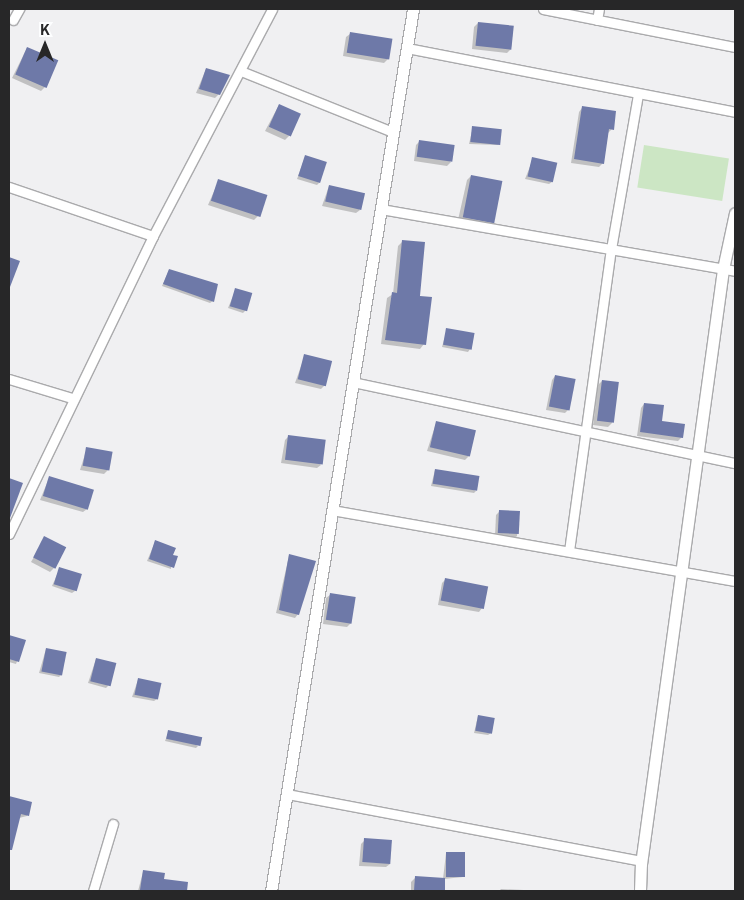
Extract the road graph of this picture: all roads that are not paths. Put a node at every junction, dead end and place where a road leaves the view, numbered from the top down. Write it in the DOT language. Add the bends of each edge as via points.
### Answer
graph roads {
  1 [pos="19,9"];
  2 [pos="272,9"];
  3 [pos="413,9"];
  4 [pos="542,9"];
  5 [pos="599,9"];
  6 [pos="13,20"];
  7 [pos="597,20"];
  8 [pos="735,46"];
  9 [pos="406,48"];
  10 [pos="241,71"];
  11 [pos="638,94"];
  12 [pos="735,112"];
  13 [pos="393,132"];
  14 [pos="9,186"];
  15 [pos="380,210"];
  16 [pos="735,213"];
  17 [pos="153,236"];
  18 [pos="611,249"];
  19 [pos="723,268"];
  20 [pos="735,271"];
  21 [pos="9,378"];
  22 [pos="353,382"];
  23 [pos="72,398"];
  24 [pos="585,431"];
  25 [pos="698,455"];
  26 [pos="735,463"];
  27 [pos="332,510"];
  28 [pos="9,534"];
  29 [pos="569,551"];
  30 [pos="682,570"];
  31 [pos="735,581"];
  32 [pos="286,794"];
  33 [pos="113,824"];
  34 [pos="641,860"];
  35 [pos="93,891"];
  36 [pos="271,891"];
  37 [pos="640,891"];
  1 -- 6 [label="street"];
  2 -- 10 [label="street"];
  3 -- 9 [label="street"];
  4 -- 7 [label="street"];
  5 -- 7 [label="street"];
  7 -- 8 [label="street"];
  9 -- 11 [label="street"];
  9 -- 13 [label="street"];
  10 -- 13 [label="street"];
  10 -- 17 [label="street"];
  11 -- 12 [label="street"];
  11 -- 18 [label="street"];
  13 -- 15 [label="street"];
  14 -- 17 [label="street"];
  15 -- 18 [label="street"];
  15 -- 22 [label="street"];
  16 -- 19 [label="street"];
  17 -- 23 [label="street"];
  18 -- 19 [label="street"];
  18 -- 24 [label="street"];
  19 -- 20 [label="street"];
  19 -- 25 [label="street"];
  21 -- 23 [label="street"];
  22 -- 24 [label="street"];
  22 -- 27 [label="street"];
  23 -- 28 [label="street"];
  24 -- 25 [label="street"];
  24 -- 29 [label="street"];
  25 -- 26 [label="street"];
  25 -- 30 [label="street"];
  27 -- 29 [label="street"];
  27 -- 32 [label="street"];
  29 -- 30 [label="street"];
  30 -- 31 [label="street"];
  30 -- 34 [label="street"];
  32 -- 34 [label="street"];
  32 -- 36 [label="street"];
  33 -- 35 [label="street"];
  34 -- 37 [label="street"];
}
